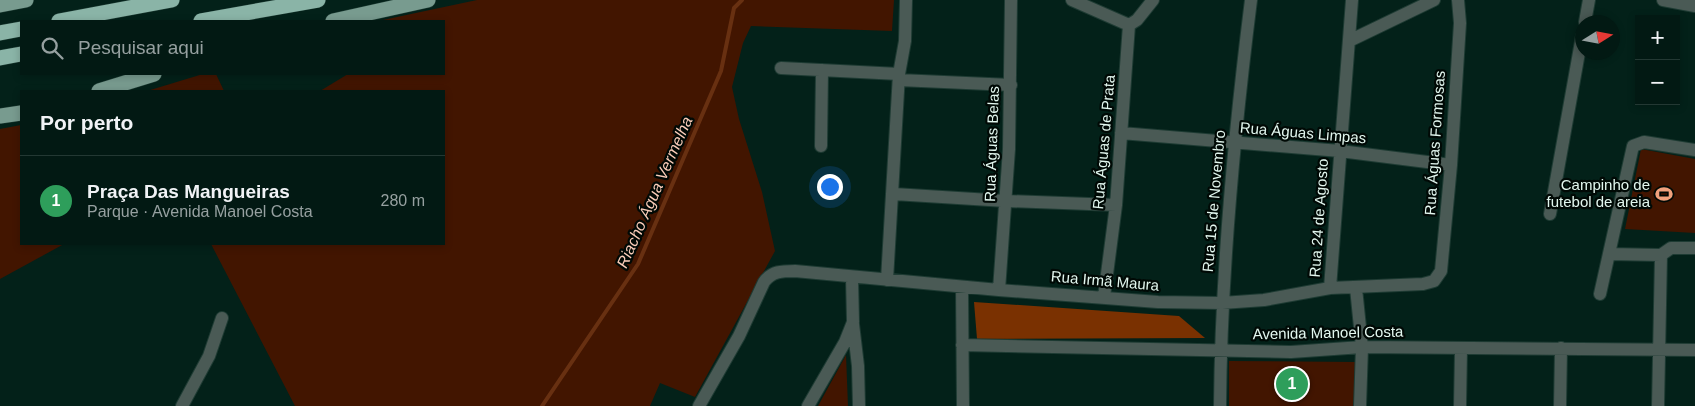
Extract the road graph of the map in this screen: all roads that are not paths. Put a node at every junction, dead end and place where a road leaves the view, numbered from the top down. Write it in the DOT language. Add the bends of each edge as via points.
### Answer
graph roads {
  1 [pos="26,0"];
  2 [pos="172,0"];
  3 [pos="318,0"];
  4 [pos="428,0"];
  5 [pos="906,0"];
  6 [pos="1011,0"];
  7 [pos="1074,0"];
  8 [pos="1153,0"];
  9 [pos="1251,0"];
  10 [pos="1352,0"];
  11 [pos="1434,0"];
  12 [pos="1458,0"];
  13 [pos="1589,0"];
  14 [pos="1663,0"];
  15 [pos="0,4"];
  16 [pos="1695,6"];
  17 [pos="1586,15"];
  18 [pos="64,20"];
  19 [pos="207,20"];
  20 [pos="338,20"];
  21 [pos="1129,25"];
  22 [pos="20,29"];
  23 [pos="0,33"];
  24 [pos="1349,41"];
  25 [pos="20,54"];
  26 [pos="0,58"];
  27 [pos="1578,60"];
  28 [pos="781,68"];
  29 [pos="822,70"];
  30 [pos="151,75"];
  31 [pos="899,77"];
  32 [pos="1011,85"];
  33 [pos="103,90"];
  34 [pos="20,113"];
  35 [pos="0,116"];
  36 [pos="1122,133"];
  37 [pos="1234,144"];
  38 [pos="821,146"];
  39 [pos="1695,150"];
  40 [pos="1340,152"];
  41 [pos="1451,165"];
  42 [pos="894,194"];
  43 [pos="1006,202"];
  44 [pos="1116,204"];
  45 [pos="1550,214"];
  46 [pos="1695,248"];
  47 [pos="1609,254"];
  48 [pos="1660,255"];
  49 [pos="852,278"];
  50 [pos="887,280"];
  51 [pos="1429,283"];
  52 [pos="962,287"];
  53 [pos="1330,288"];
  54 [pos="1356,288"];
  55 [pos="999,290"];
  56 [pos="1600,294"];
  57 [pos="1104,296"];
  58 [pos="1222,303"];
  59 [pos="222,318"];
  60 [pos="852,322"];
  61 [pos="962,346"];
  62 [pos="1362,347"];
  63 [pos="1561,348"];
  64 [pos="1220,349"];
  65 [pos="1461,349"];
  66 [pos="1658,349"];
  67 [pos="1695,350"];
  68 [pos="182,406"];
  69 [pos="699,406"];
  70 [pos="808,406"];
  71 [pos="859,406"];
  72 [pos="963,406"];
  73 [pos="1220,406"];
  74 [pos="1360,406"];
  75 [pos="1460,406"];
  76 [pos="1560,406"];
  77 [pos="1658,406"];
  1 -- 15 [label="main road"];
  2 -- 18 [label="highway"];
  3 -- 19 [label="highway"];
  4 -- 20 [label="main road"];
  5 -- 31 [label="street" via="905,41"];
  6 -- 32 [label="street, Rua Águas Belas"];
  7 -- 21 [label="street"];
  8 -- 21 [label="street"];
  9 -- 37 [label="street, Rua 15 de Novembro"];
  10 -- 24 [label="street, Rua 24 de Agosto"];
  11 -- 24 [label="street"];
  12 -- 41 [label="street, Rua Águas Formosas" via="1460,23"];
  13 -- 17 [label="street"];
  14 -- 16 [label="street"];
  21 -- 36 [label="street, Rua Águas de Prata"];
  22 -- 23 [label="highway"];
  24 -- 40 [label="street, Rua 24 de Agosto"];
  25 -- 26 [label="highway"];
  27 -- 45 [label="street"];
  28 -- 29 [label="street"];
  29 -- 31 [label="street"];
  29 -- 38 [label="street"];
  30 -- 33 [label="main road"];
  31 -- 32 [label="street"];
  31 -- 42 [label="street"];
  32 -- 43 [label="street, Rua Águas Belas"];
  34 -- 35 [label="main road"];
  36 -- 37 [label="street, Rua Águas Limpas"];
  36 -- 44 [label="street, Rua Águas de Prata"];
  37 -- 40 [label="street, Rua Águas Limpas"];
  37 -- 58 [label="street, Rua 15 de Novembro"];
  39 -- 47 [label="street" via="1644,142 1633,146"];
  40 -- 41 [label="street, Rua Águas Limpas"];
  40 -- 53 [label="street, Rua 24 de Agosto"];
  41 -- 51 [label="street, Rua Águas Formosas" via="1441,271"];
  42 -- 43 [label="street"];
  42 -- 50 [label="street"];
  43 -- 44 [label="street"];
  43 -- 55 [label="street, Rua Águas Belas"];
  44 -- 57 [label="street, Rua Águas de Prata"];
  46 -- 48 [label="street" via="1671,248"];
  47 -- 48 [label="street"];
  47 -- 56 [label="street"];
  48 -- 66 [label="street"];
  49 -- 50 [label="street, Rua Irmã Maura"];
  49 -- 60 [label="street"];
  49 -- 69 [label="street, Rua Irmã Maura" via="795,271 768,276"];
  50 -- 52 [label="street, Rua Irmã Maura"];
  51 -- 54 [label="street, Rua Irmã Maura"];
  52 -- 55 [label="street, Rua Irmã Maura"];
  52 -- 61 [label="street"];
  53 -- 54 [label="street, Rua Irmã Maura"];
  53 -- 58 [label="street, Rua Irmã Maura" via="1264,300"];
  54 -- 62 [label="street"];
  55 -- 57 [label="street, Rua Irmã Maura"];
  57 -- 58 [label="street, Rua Irmã Maura" via="1158,302"];
  58 -- 64 [label="street, Rua 15 de Novembro"];
  59 -- 68 [label="street" via="209,356"];
  60 -- 70 [label="street" via="845,342"];
  60 -- 71 [label="street"];
  61 -- 64 [label="street, Avenida Manoel Costa"];
  61 -- 72 [label="street"];
  62 -- 64 [label="street, Avenida Manoel Costa" via="1291,352"];
  62 -- 65 [label="street, Avenida Manoel Costa"];
  62 -- 74 [label="street"];
  63 -- 65 [label="street, Avenida Manoel Costa"];
  63 -- 66 [label="street, Avenida Manoel Costa"];
  63 -- 76 [label="street"];
  64 -- 73 [label="street, Rua 15 de Novembro"];
  65 -- 75 [label="street"];
  66 -- 67 [label="street, Avenida Manoel Costa"];
  66 -- 77 [label="street"];
}
